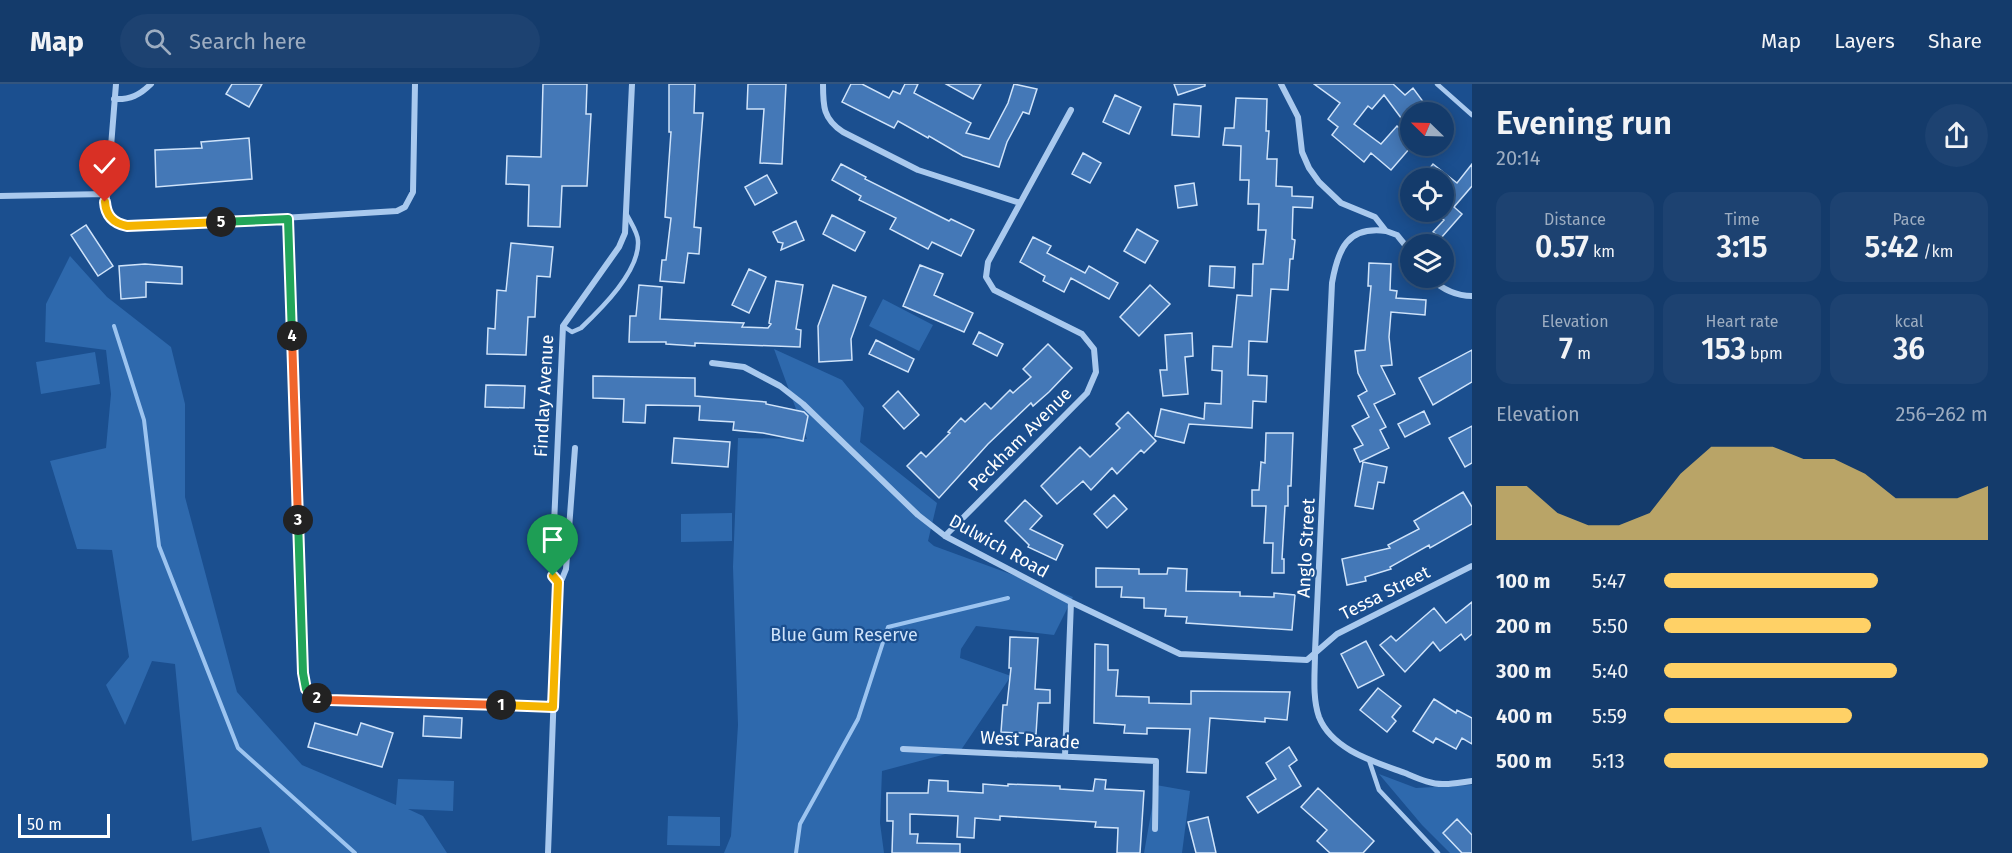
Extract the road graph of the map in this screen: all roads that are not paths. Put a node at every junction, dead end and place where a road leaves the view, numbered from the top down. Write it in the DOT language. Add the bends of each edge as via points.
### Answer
graph roads {
  1 [pos="116,84"];
  2 [pos="151,84"];
  3 [pos="415,84"];
  4 [pos="632,84"];
  5 [pos="823,84"];
  6 [pos="1281,84"];
  7 [pos="1437,84"];
  8 [pos="114,99"];
  9 [pos="1071,110"];
  10 [pos="1472,115"];
  11 [pos="106,194"];
  12 [pos="0,196"];
  13 [pos="1020,203"];
  14 [pos="627,215"];
  15 [pos="288,219"];
  16 [pos="1386,231"];
  17 [pos="1400,240"];
  18 [pos="1442,288"];
  19 [pos="1472,296"];
  20 [pos="563,326"];
  21 [pos="712,363"];
  22 [pos="575,448"];
  23 [pos="945,536"];
  24 [pos="1472,566"];
  25 [pos="558,582"];
  26 [pos="1071,602"];
  27 [pos="1315,652"];
  28 [pos="553,707"];
  29 [pos="903,749"];
  30 [pos="1065,756"];
  31 [pos="1369,760"];
  32 [pos="1472,781"];
  33 [pos="1155,829"];
  34 [pos="548,853"];
  35 [pos="1438,853"];
  1 -- 8 [label="street"];
  2 -- 8 [label="street" via="128,100"];
  3 -- 15 [label="street" via="415,182 405,207 390,212"];
  4 -- 14 [label="street, Findlay Avenue"];
  5 -- 13 [label="street" via="825,116 843,132 918,170"];
  6 -- 16 [label="street" via="1298,117 1302,152 1309,168 1341,203 1374,217"];
  7 -- 10 [label="lane"];
  8 -- 11 [label="street"];
  9 -- 13 [label="street, Peckham Avenue"];
  11 -- 12 [label="street"];
  11 -- 15 [label="street" via="108,215 127,226"];
  13 -- 23 [label="street, Peckham Avenue" via="988,262 986,277 994,290 1082,334 1094,349 1096,372 1087,393"];
  14 -- 20 [label="street, Findlay Avenue" via="619,247"];
  14 -- 20 [label="lane" via="639,239 637,258 623,282 581,328 572,332"];
  15 -- 28 [label="street" via="306,689 328,700"];
  16 -- 17 [label="street"];
  16 -- 27 [label="street, Anglo Street" via="1364,231 1352,236 1341,249 1332,283"];
  18 -- 19 [label="street" via="1460,296"];
  20 -- 25 [label="street, Findlay Avenue" via="552,567"];
  21 -- 23 [label="street, Dulwich Road" via="744,367 780,386"];
  22 -- 25 [label="street, Findlay Avenue" via="566,569"];
  23 -- 26 [label="street, Dulwich Road"];
  24 -- 27 [label="street, Tessa Street" via="1337,634"];
  25 -- 28 [label="street, Findlay Avenue"];
  26 -- 27 [label="street, Dulwich Road" via="1180,654 1307,660"];
  26 -- 30 [label="street"];
  27 -- 31 [label="street, Anglo Street" via="1319,717 1328,732"];
  28 -- 34 [label="street, Findlay Avenue"];
  29 -- 30 [label="street, West Parade"];
  30 -- 33 [label="street, West Parade" via="1156,761"];
  31 -- 32 [label="street, Anglo Street" via="1443,785"];
  31 -- 35 [label="lane" via="1379,790"];
}
